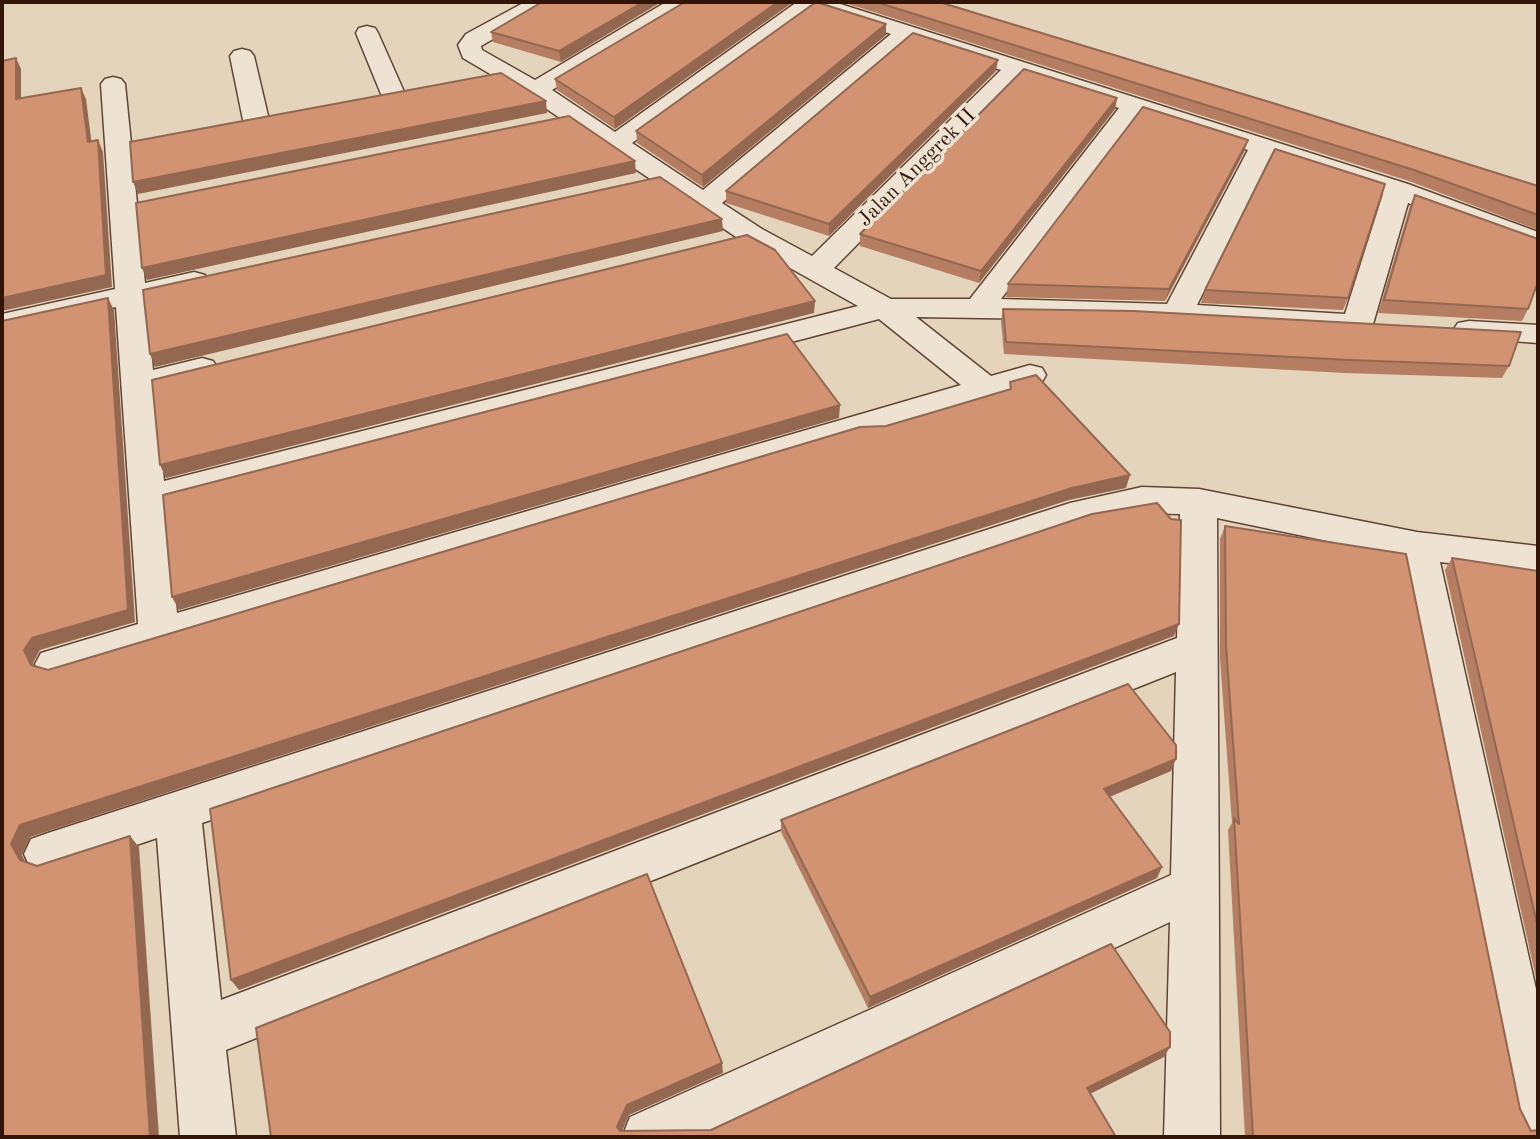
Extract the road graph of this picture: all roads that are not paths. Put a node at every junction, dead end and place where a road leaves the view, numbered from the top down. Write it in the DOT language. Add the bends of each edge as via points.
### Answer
graph roads {
  1 [pos="540,2"];
  2 [pos="681,2"];
  3 [pos="812,2"];
  4 [pos="908,32"];
  5 [pos="367,33"];
  6 [pos="242,56"];
  7 [pos="1017,68"];
  8 [pos="503,74"];
  9 [pos="467,80"];
  10 [pos="113,84"];
  11 [pos="417,89"];
  12 [pos="536,90"];
  13 [pos="393,94"];
  14 [pos="365,99"];
  15 [pos="1134,105"];
  16 [pos="284,115"];
  17 [pos="576,117"];
  18 [pos="256,120"];
  19 [pos="231,125"];
  20 [pos="535,125"];
  21 [pos="615,144"];
  22 [pos="1263,146"];
  23 [pos="665,177"];
  24 [pos="625,186"];
  25 [pos="1398,190"];
  26 [pos="705,203"];
  27 [pos="752,235"];
  28 [pos="1538,242"];
  29 [pos="712,244"];
  30 [pos="817,268"];
  31 [pos="224,274"];
  32 [pos="130,295"];
  33 [pos="979,307"];
  34 [pos="885,308"];
  35 [pos="1178,312"];
  36 [pos="2,323"];
  37 [pos="1441,329"];
  38 [pos="1538,334"];
  39 [pos="232,361"];
  40 [pos="1030,375"];
  41 [pos="138,384"];
  42 [pos="988,390"];
  43 [pos="148,498"];
  44 [pos="1199,502"];
  45 [pos="1417,546"];
  46 [pos="1538,561"];
  47 [pos="159,633"];
  48 [pos="1197,647"];
  49 [pos="55,664"];
  50 [pos="178,811"];
  51 [pos="48,854"];
  52 [pos="1195,887"];
  53 [pos="198,1035"];
  54 [pos="1538,1118"];
  55 [pos="208,1137"];
  56 [pos="650,1137"];
  57 [pos="1192,1137"];
  1 -- 8 [label="street" via="469,45 471,53"];
  2 -- 12 [label="street"];
  3 -- 4 [label="street"];
  3 -- 21 [label="street"];
  4 -- 7 [label="street"];
  4 -- 26 [label="street"];
  5 -- 13 [label="street"];
  6 -- 18 [label="street"];
  7 -- 15 [label="street"];
  7 -- 30 [label="street, Jalan Anggrek II"];
  8 -- 9 [label="street"];
  8 -- 12 [label="street"];
  10 -- 32 [label="street" via="131,144 137,205"];
  11 -- 13 [label="street"];
  12 -- 17 [label="street"];
  13 -- 14 [label="street"];
  15 -- 22 [label="street"];
  15 -- 33 [label="street"];
  16 -- 18 [label="street"];
  17 -- 20 [label="street"];
  17 -- 21 [label="street"];
  18 -- 19 [label="street"];
  21 -- 23 [label="street"];
  22 -- 25 [label="street"];
  22 -- 35 [label="street"];
  23 -- 24 [label="street"];
  23 -- 26 [label="street"];
  25 -- 28 [label="street"];
  25 -- 35 [label="street" via="1371,325"];
  26 -- 27 [label="street"];
  27 -- 29 [label="street"];
  27 -- 30 [label="street"];
  30 -- 34 [label="street"];
  31 -- 32 [label="street"];
  32 -- 36 [label="street"];
  32 -- 41 [label="street"];
  33 -- 34 [label="street"];
  33 -- 35 [label="street"];
  34 -- 42 [label="street"];
  34 -- 43 [label="street"];
  37 -- 38 [label="street"];
  39 -- 41 [label="street"];
  40 -- 42 [label="street"];
  41 -- 43 [label="street"];
  42 -- 47 [label="street"];
  43 -- 47 [label="street"];
  44 -- 45 [label="street"];
  44 -- 48 [label="street"];
  44 -- 50 [label="street" via="1142,500 1083,512"];
  45 -- 46 [label="street"];
  45 -- 54 [label="street"];
  47 -- 49 [label="street"];
  48 -- 52 [label="street"];
  48 -- 53 [label="street"];
  50 -- 51 [label="street"];
  50 -- 53 [label="street"];
  52 -- 56 [label="street"];
  52 -- 57 [label="street"];
  53 -- 55 [label="street"];
}
